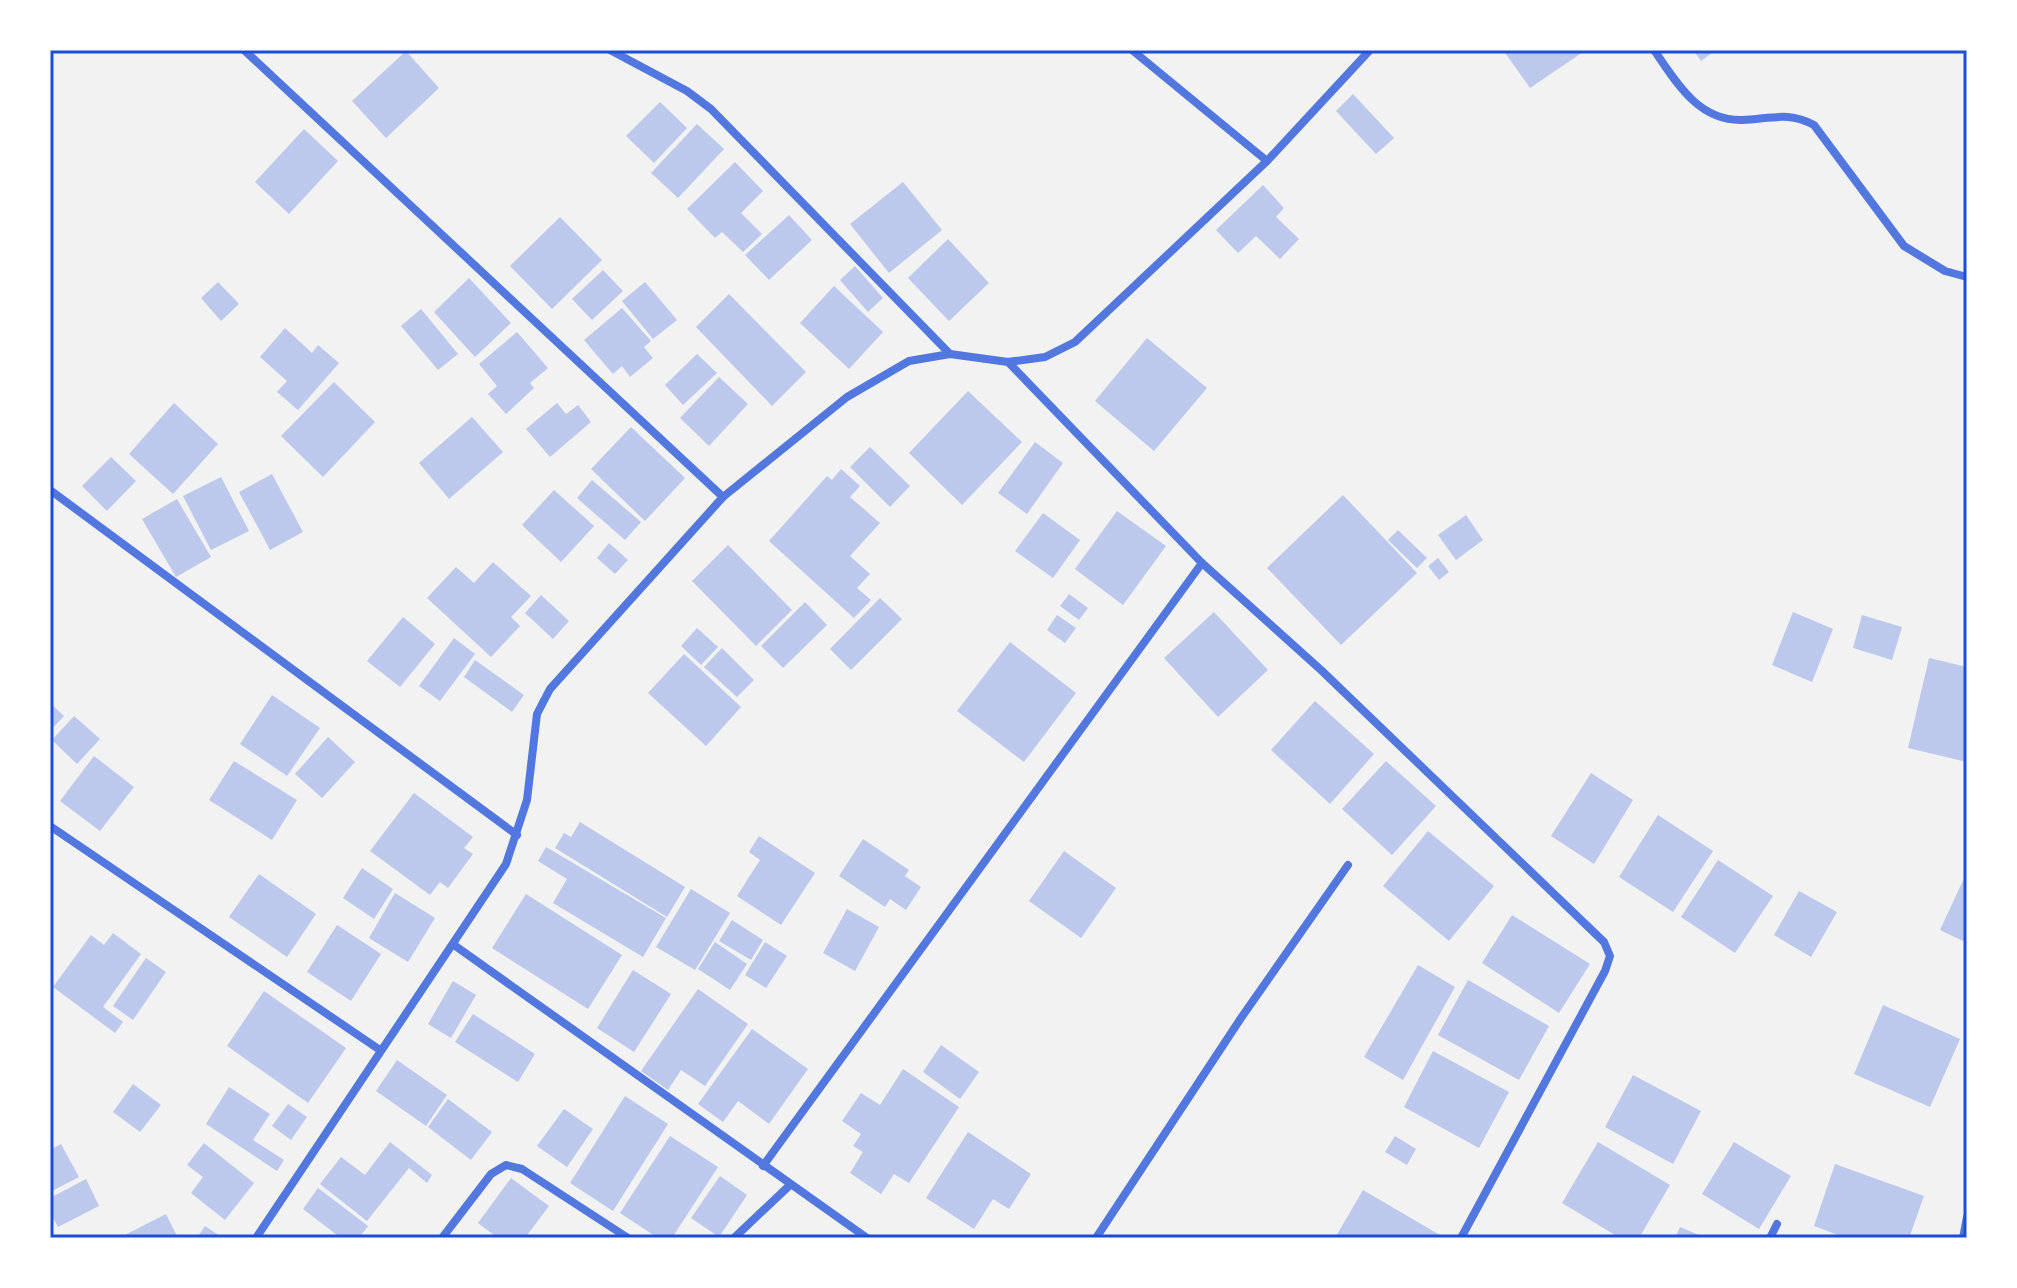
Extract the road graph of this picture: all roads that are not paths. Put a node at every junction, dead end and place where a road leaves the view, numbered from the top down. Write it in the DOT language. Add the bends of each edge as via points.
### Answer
graph roads {
  1 [pos="244,50"];
  2 [pos="610,50"];
  3 [pos="1132,50"];
  4 [pos="1370,50"];
  5 [pos="1654,50"];
  6 [pos="1267,161"];
  7 [pos="1967,277"];
  8 [pos="950,354"];
  9 [pos="1008,362"];
  10 [pos="50,490"];
  11 [pos="723,497"];
  12 [pos="1202,563"];
  13 [pos="50,826"];
  14 [pos="517,835"];
  15 [pos="1348,865"];
  16 [pos="454,945"];
  17 [pos="380,1050"];
  18 [pos="763,1166"];
  19 [pos="790,1185"];
  20 [pos="1967,1217"];
  21 [pos="1777,1224"];
  22 [pos="256,1238"];
  23 [pos="442,1238"];
  24 [pos="628,1238"];
  25 [pos="734,1238"];
  26 [pos="867,1238"];
  27 [pos="1096,1238"];
  28 [pos="1461,1238"];
  29 [pos="1770,1238"];
  30 [pos="1963,1238"];
  1 -- 11 [label="street"];
  2 -- 8 [label="street" via="711,109"];
  3 -- 6 [label="street"];
  4 -- 6 [label="street"];
  5 -- 7 [label="street" via="1681,90 1718,117 1798,117 1814,125 1904,246 1945,271"];
  6 -- 9 [label="street" via="1075,342 1045,357"];
  8 -- 9 [label="street"];
  8 -- 11 [label="street" via="909,361 847,397"];
  9 -- 12 [label="street"];
  10 -- 14 [label="street"];
  11 -- 14 [label="street" via="550,689 537,714 527,800"];
  12 -- 18 [label="street"];
  12 -- 28 [label="street" via="1593,931 1610,956"];
  13 -- 17 [label="street"];
  14 -- 16 [label="street" via="506,864"];
  15 -- 27 [label="street"];
  16 -- 17 [label="street"];
  16 -- 18 [label="street"];
  17 -- 22 [label="street"];
  18 -- 19 [label="street"];
  19 -- 25 [label="street"];
  19 -- 26 [label="street"];
  20 -- 30 [label="street"];
  21 -- 29 [label="street"];
  23 -- 24 [label="street" via="491,1174 506,1165 522,1169"];
}
